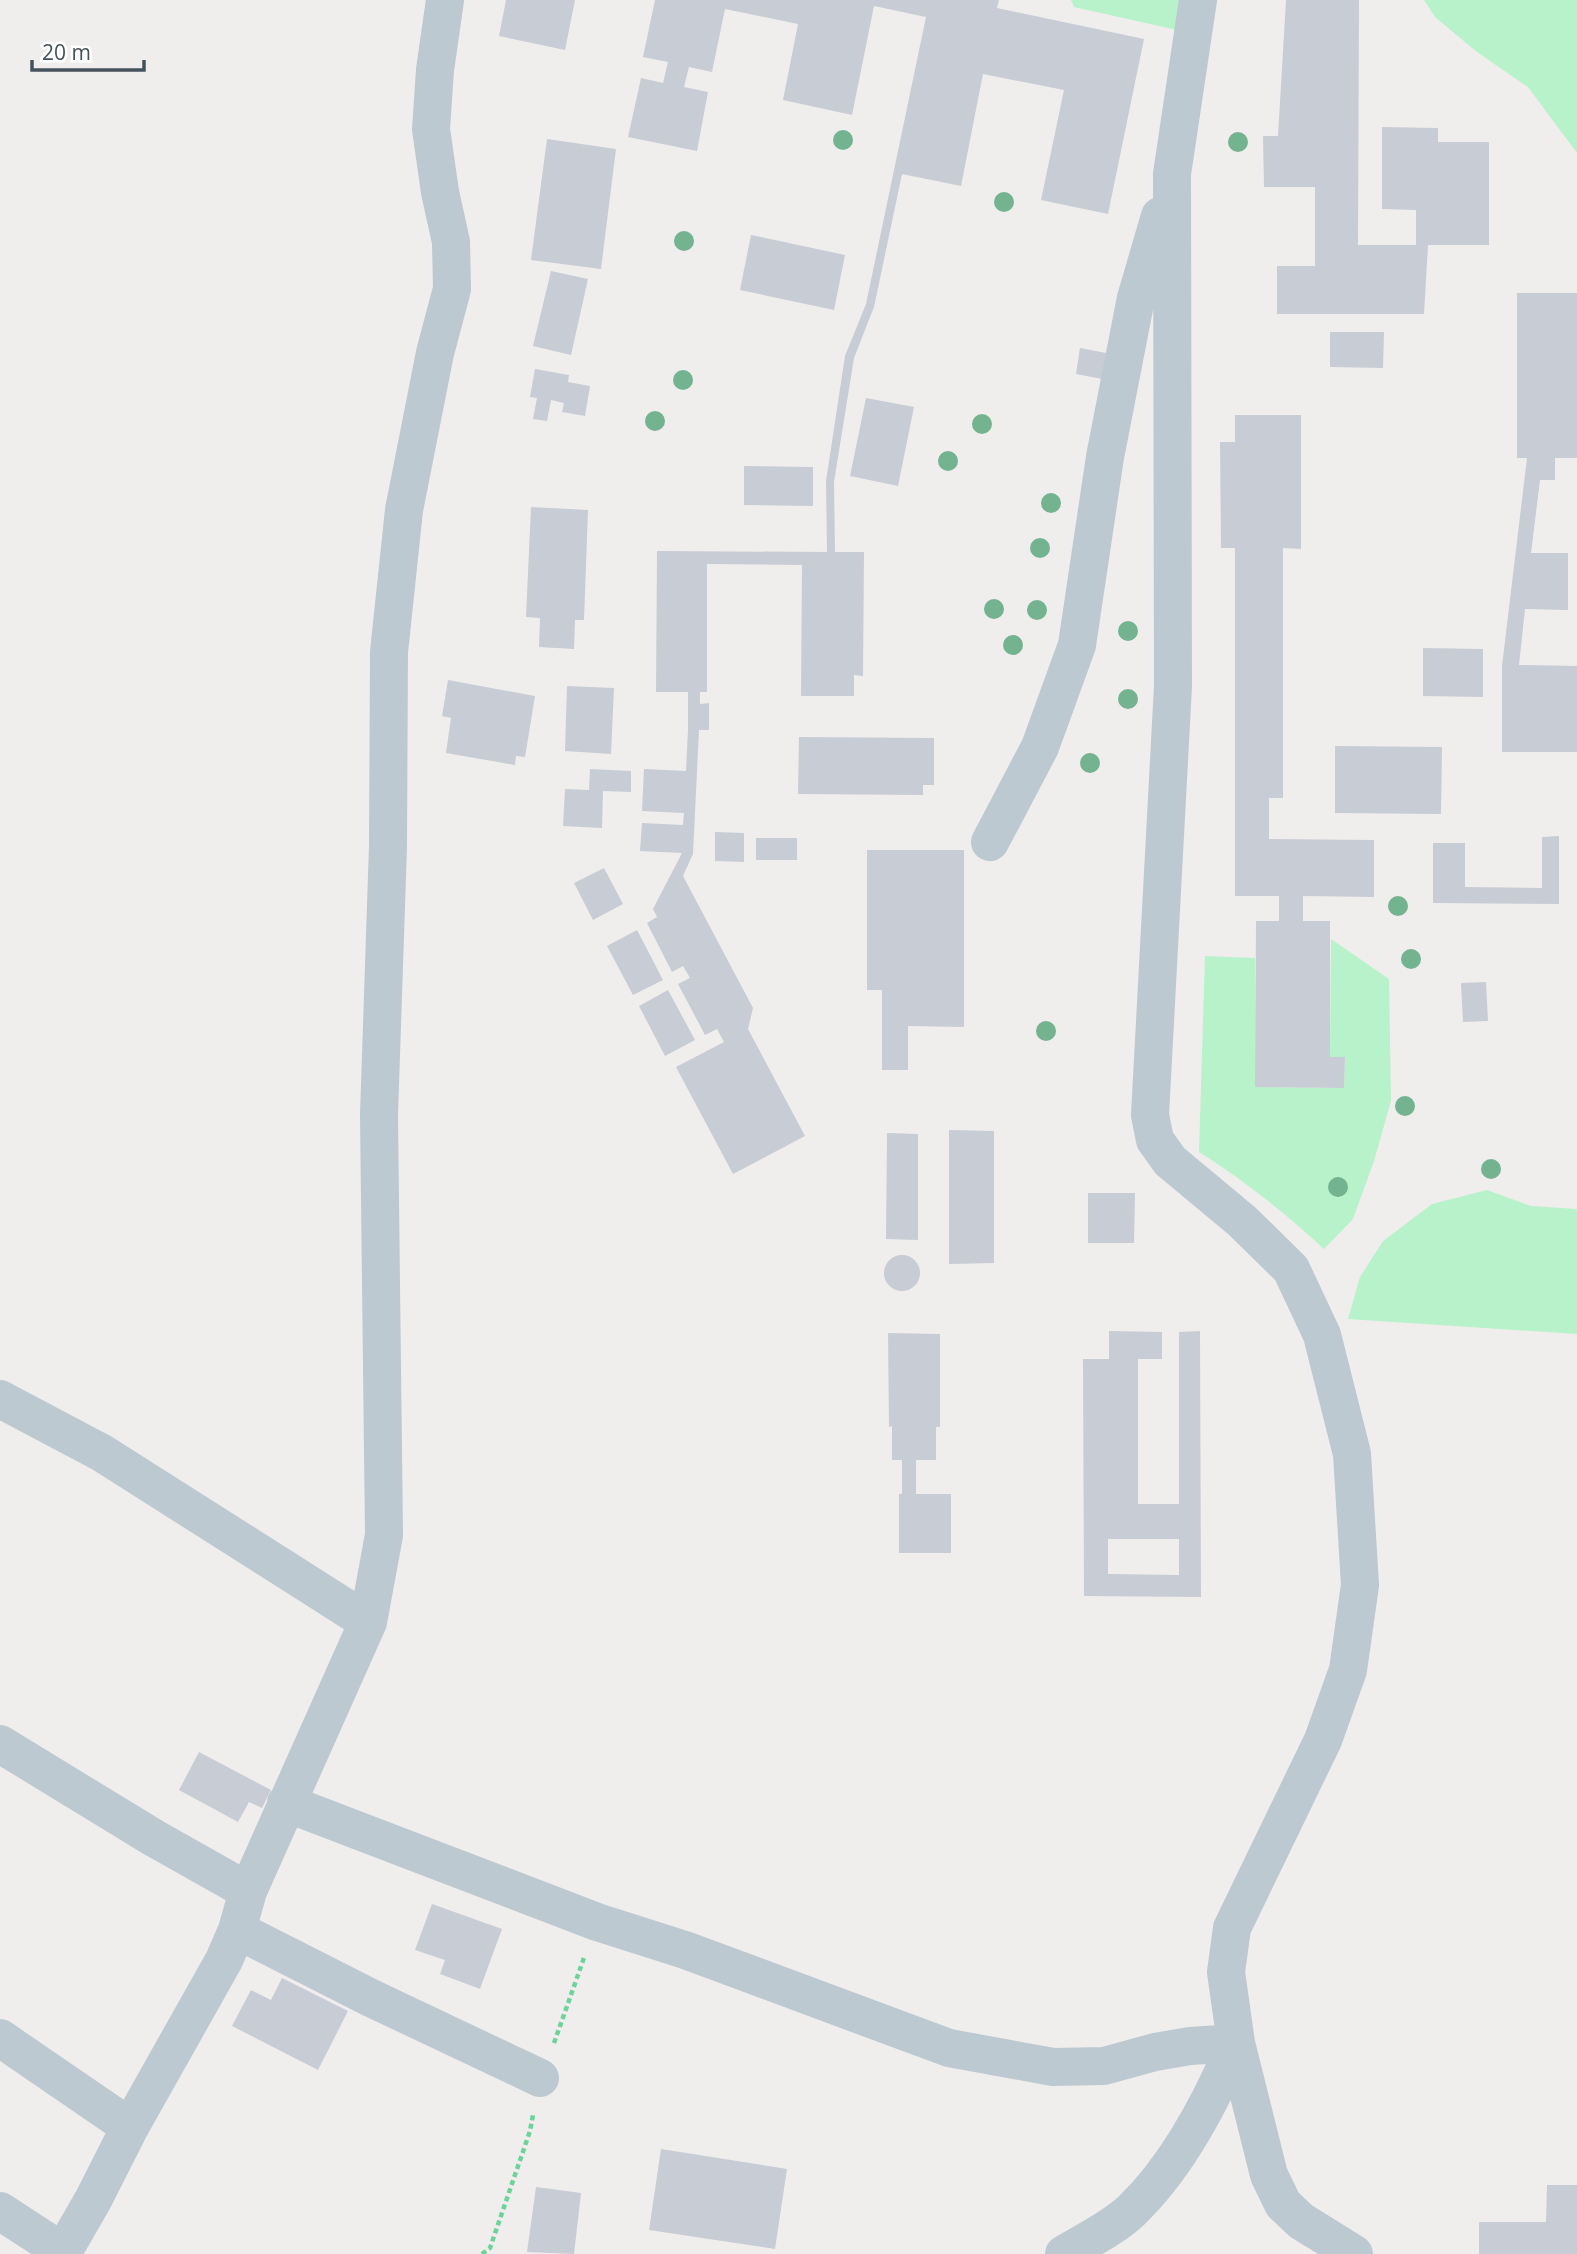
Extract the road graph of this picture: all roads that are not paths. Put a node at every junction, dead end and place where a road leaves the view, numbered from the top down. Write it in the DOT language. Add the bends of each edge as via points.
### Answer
graph roads {
  1 [pos="445,0"];
  2 [pos="1198,0"];
  3 [pos="1172,174"];
  4 [pos="990,842"];
  5 [pos="0,1399"];
  6 [pos="368,1622"];
  7 [pos="0,1744"];
  8 [pos="286,1803"];
  9 [pos="248,1891"];
  10 [pos="237,1930"];
  11 [pos="0,2038"];
  12 [pos="1236,2043"];
  13 [pos="540,2078"];
  14 [pos="130,2127"];
  15 [pos="0,2211"];
  16 [pos="1064,2254"];
  17 [pos="1354,2254"];
  1 -- 6 [label="street" via="431,129 451,242 452,289 404,510 388,652 388,846 379,1115 384,1535"];
  2 -- 3 [label="street"];
  3 -- 4 [label="street" via="1136,298 1105,457 1077,645 1040,747"];
  3 -- 12 [label="street" via="1173,686 1150,1115 1155,1140 1170,1161 1291,1269 1322,1335 1352,1454 1360,1585 1348,1670 1327,1728 1232,1928 1226,1972"];
  5 -- 6 [label="street" via="102,1453"];
  6 -- 8 [label="street"];
  7 -- 9 [label="street"];
  8 -- 9 [label="street"];
  8 -- 12 [label="street" via="597,1922 949,2048 1053,2067 1104,2066 1178,2048"];
  9 -- 10 [label="street"];
  10 -- 13 [label="street"];
  10 -- 14 [label="street"];
  11 -- 14 [label="street"];
  12 -- 16 [label="street" via="1199,2116 1151,2189 1130,2212"];
  12 -- 17 [label="street" via="1269,2175 1283,2204 1301,2221"];
  14 -- 15 [label="street" via="63,2252"];
}
